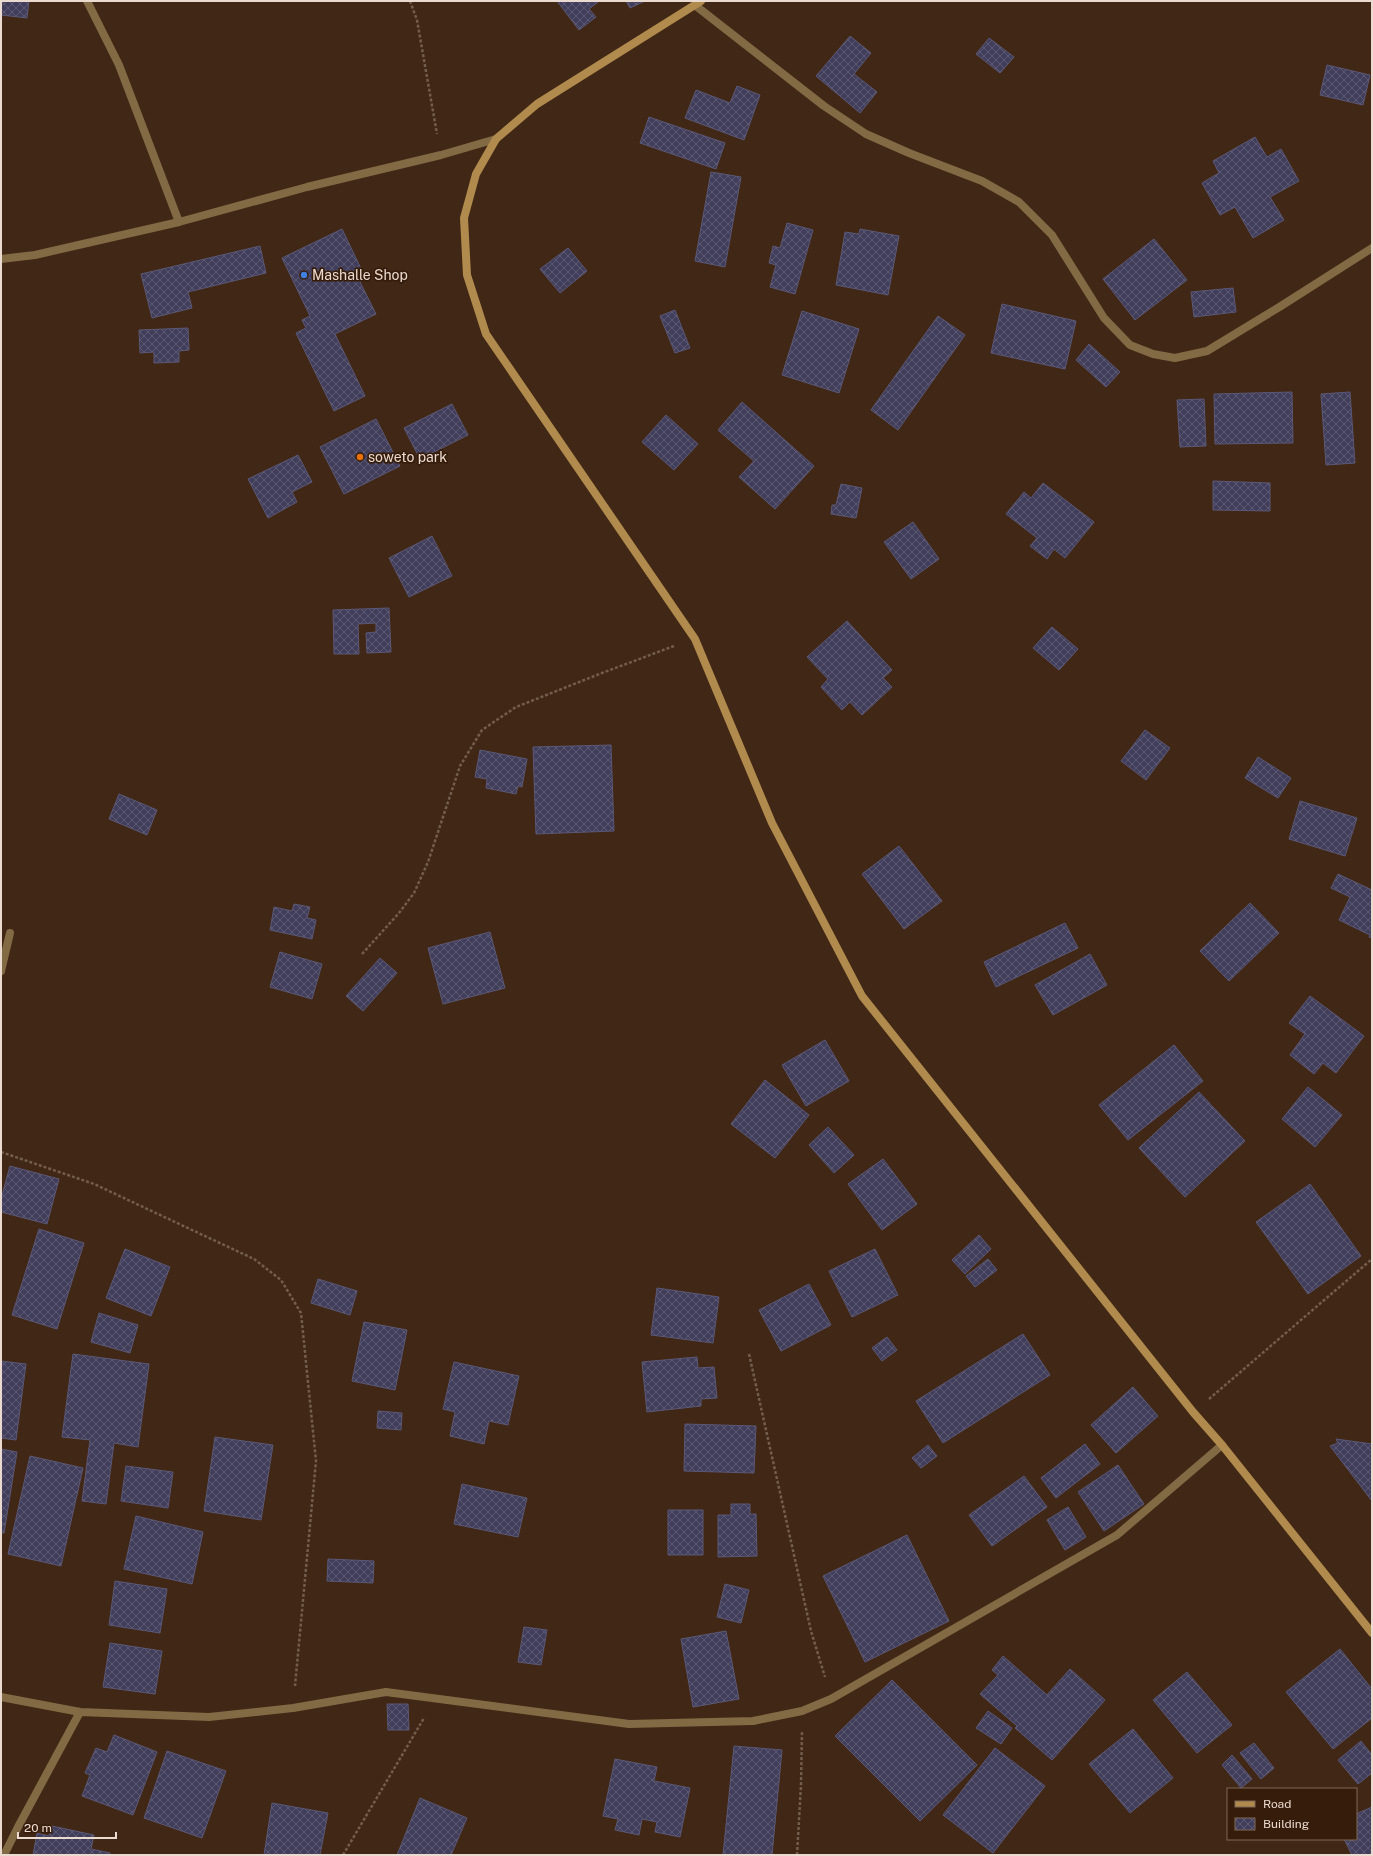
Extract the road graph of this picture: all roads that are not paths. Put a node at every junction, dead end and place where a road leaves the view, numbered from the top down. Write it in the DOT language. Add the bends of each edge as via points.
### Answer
graph roads {
  1 [pos="86,1"];
  2 [pos="698,3"];
  3 [pos="496,139"];
  4 [pos="179,222"];
  5 [pos="1372,248"];
  6 [pos="1,259"];
  7 [pos="10,933"];
  8 [pos="1,971"];
  9 [pos="1222,1445"];
  10 [pos="1372,1633"];
  11 [pos="1,1698"];
  12 [pos="80,1712"];
  13 [pos="4,1855"];
  1 -- 4 [label="street" via="119,65"];
  2 -- 3 [label="street" via="537,104"];
  2 -- 5 [label="street" via="824,106 866,134 982,181 1019,202 1052,235 1104,318 1130,345 1153,354 1175,358 1207,351"];
  3 -- 4 [label="street"];
  3 -- 9 [label="street" via="476,174 464,218 467,275 486,334 695,639 772,823 862,996"];
  4 -- 6 [label="street" via="35,255"];
  7 -- 8 [label="street"];
  9 -- 10 [label="street"];
  9 -- 12 [label="street" via="1117,1535 831,1699 802,1711 753,1720 629,1724 386,1692 293,1708 209,1717"];
  11 -- 12 [label="street"];
  12 -- 13 [label="street"];
}
